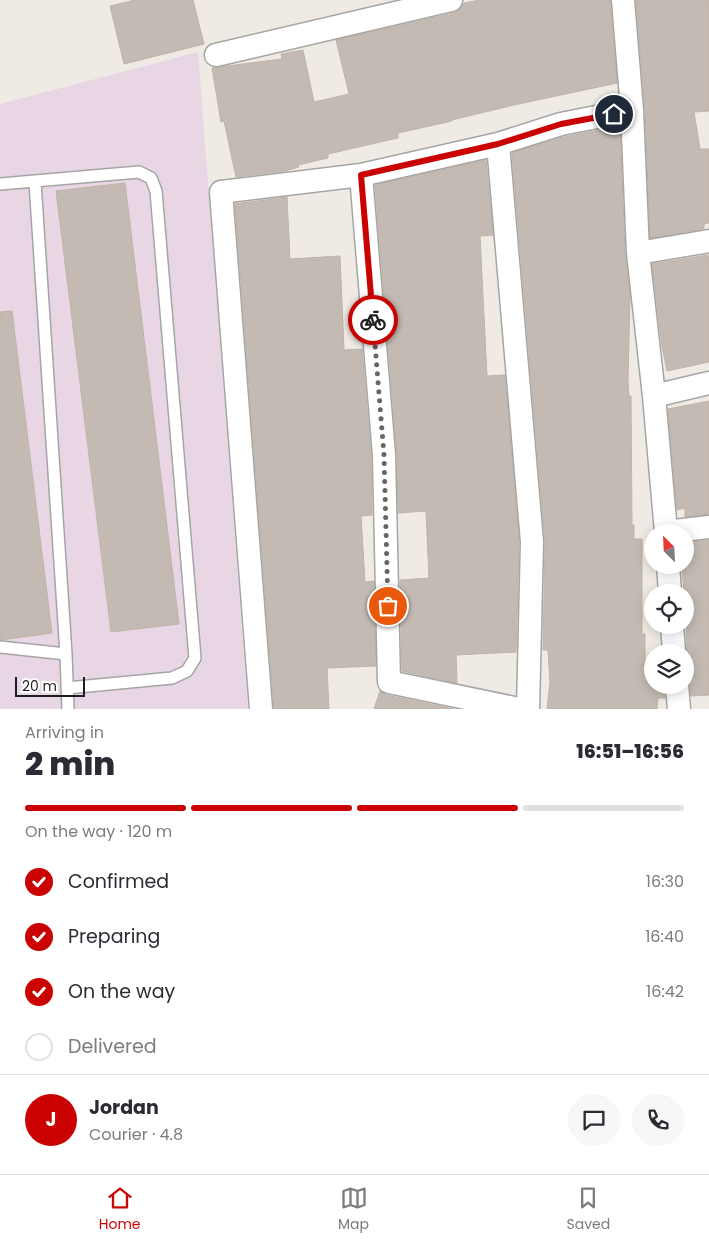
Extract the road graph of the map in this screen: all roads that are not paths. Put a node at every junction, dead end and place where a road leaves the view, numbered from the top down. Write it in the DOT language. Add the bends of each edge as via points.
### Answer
graph roads {
  1 [pos="451,0"];
  2 [pos="623,0"];
  3 [pos="216,56"];
  4 [pos="632,110"];
  5 [pos="498,144"];
  6 [pos="361,175"];
  7 [pos="35,182"];
  8 [pos="0,184"];
  9 [pos="709,241"];
  10 [pos="638,253"];
  11 [pos="709,384"];
  12 [pos="654,396"];
  13 [pos="665,524"];
  14 [pos="709,526"];
  15 [pos="694,528"];
  16 [pos="0,647"];
  17 [pos="66,654"];
  18 [pos="67,688"];
  19 [pos="677,694"];
  20 [pos="68,709"];
  21 [pos="261,709"];
  22 [pos="519,709"];
  23 [pos="528,709"];
  24 [pos="678,709"];
  1 -- 3 [label="street"];
  2 -- 4 [label="street"];
  4 -- 5 [label="street" via="561,124"];
  4 -- 10 [label="street"];
  5 -- 6 [label="street"];
  5 -- 23 [label="street" via="532,542"];
  6 -- 21 [label="street" via="221,192"];
  6 -- 22 [label="street" via="384,455 389,682"];
  7 -- 8 [label="lane"];
  7 -- 17 [label="lane"];
  7 -- 18 [label="lane" via="139,172 151,178 156,191 195,658 187,671 172,678"];
  9 -- 10 [label="street"];
  10 -- 12 [label="street"];
  11 -- 12 [label="street"];
  12 -- 13 [label="street"];
  14 -- 15 [label="street"];
  16 -- 17 [label="lane"];
  17 -- 18 [label="lane"];
  18 -- 20 [label="lane"];
  19 -- 24 [label="street"];
}
